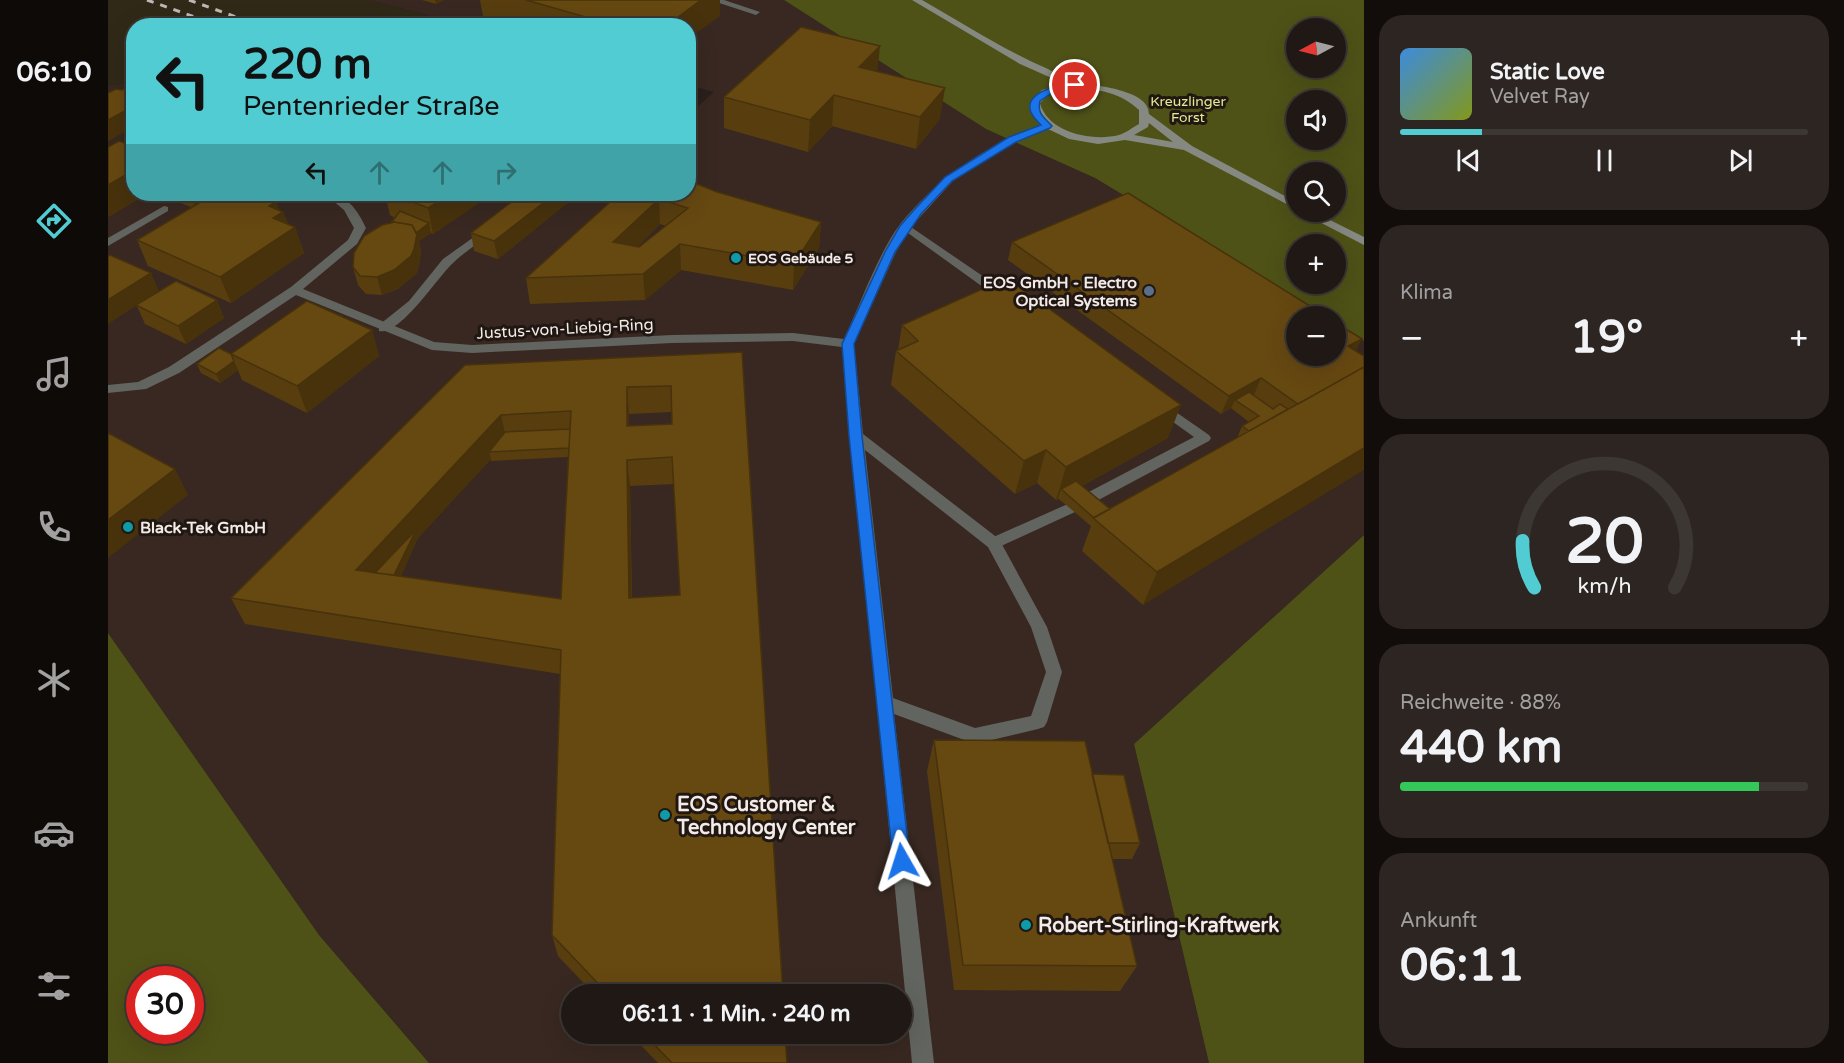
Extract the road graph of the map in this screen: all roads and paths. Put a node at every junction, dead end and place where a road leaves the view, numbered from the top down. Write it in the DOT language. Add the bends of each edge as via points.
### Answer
graph roads {
  1 [pos="714,0"];
  2 [pos="916,0"];
  3 [pos="756,12"];
  4 [pos="1023,62"];
  5 [pos="1038,85"];
  6 [pos="1075,85"];
  7 [pos="1146,117"];
  8 [pos="1047,126"];
  9 [pos="1125,137"];
  10 [pos="1188,148"];
  11 [pos="343,201"];
  12 [pos="1286,201"];
  13 [pos="164,209"];
  14 [pos="499,221"];
  15 [pos="1325,222"];
  16 [pos="905,226"];
  17 [pos="1364,242"];
  18 [pos="108,243"];
  19 [pos="294,290"];
  20 [pos="1021,308"];
  21 [pos="383,328"];
  22 [pos="848,344"];
  23 [pos="108,389"];
  24 [pos="1147,397"];
  25 [pos="856,436"];
  26 [pos="1086,500"];
  27 [pos="1070,508"];
  28 [pos="994,543"];
  29 [pos="885,703"];
  30 [pos="923,1063"];
  1 -- 3 [label="street"];
  2 -- 4 [label="street"];
  4 -- 5 [label="street"];
  4 -- 6 [label="street"];
  5 -- 6 [label="street"];
  5 -- 8 [label="street" via="1034,108"];
  6 -- 7 [label="street" via="1128,96 1144,109"];
  7 -- 9 [label="street" via="1137,132"];
  7 -- 10 [label="street"];
  8 -- 9 [label="street" via="1093,140"];
  8 -- 16 [label="street" via="1012,140 949,179"];
  9 -- 10 [label="street"];
  10 -- 12 [label="street"];
  11 -- 19 [label="street" via="360,228 353,242"];
  13 -- 18 [label="street"];
  14 -- 21 [label="street" via="447,262 413,304"];
  15 -- 17 [label="street"];
  16 -- 20 [label="street"];
  16 -- 22 [label="street"];
  19 -- 21 [label="street, Justus-von-Liebig-Ring"];
  19 -- 23 [label="street" via="174,370 141,386"];
  21 -- 22 [label="street, Justus-von-Liebig-Ring" via="432,346 472,349 793,336"];
  22 -- 25 [label="street"];
  24 -- 26 [label="street" via="1204,438"];
  25 -- 28 [label="street"];
  25 -- 29 [label="street"];
  27 -- 28 [label="street"];
  28 -- 29 [label="street" via="1039,627 1054,672 1038,722 975,736"];
  29 -- 30 [label="street"];
}
